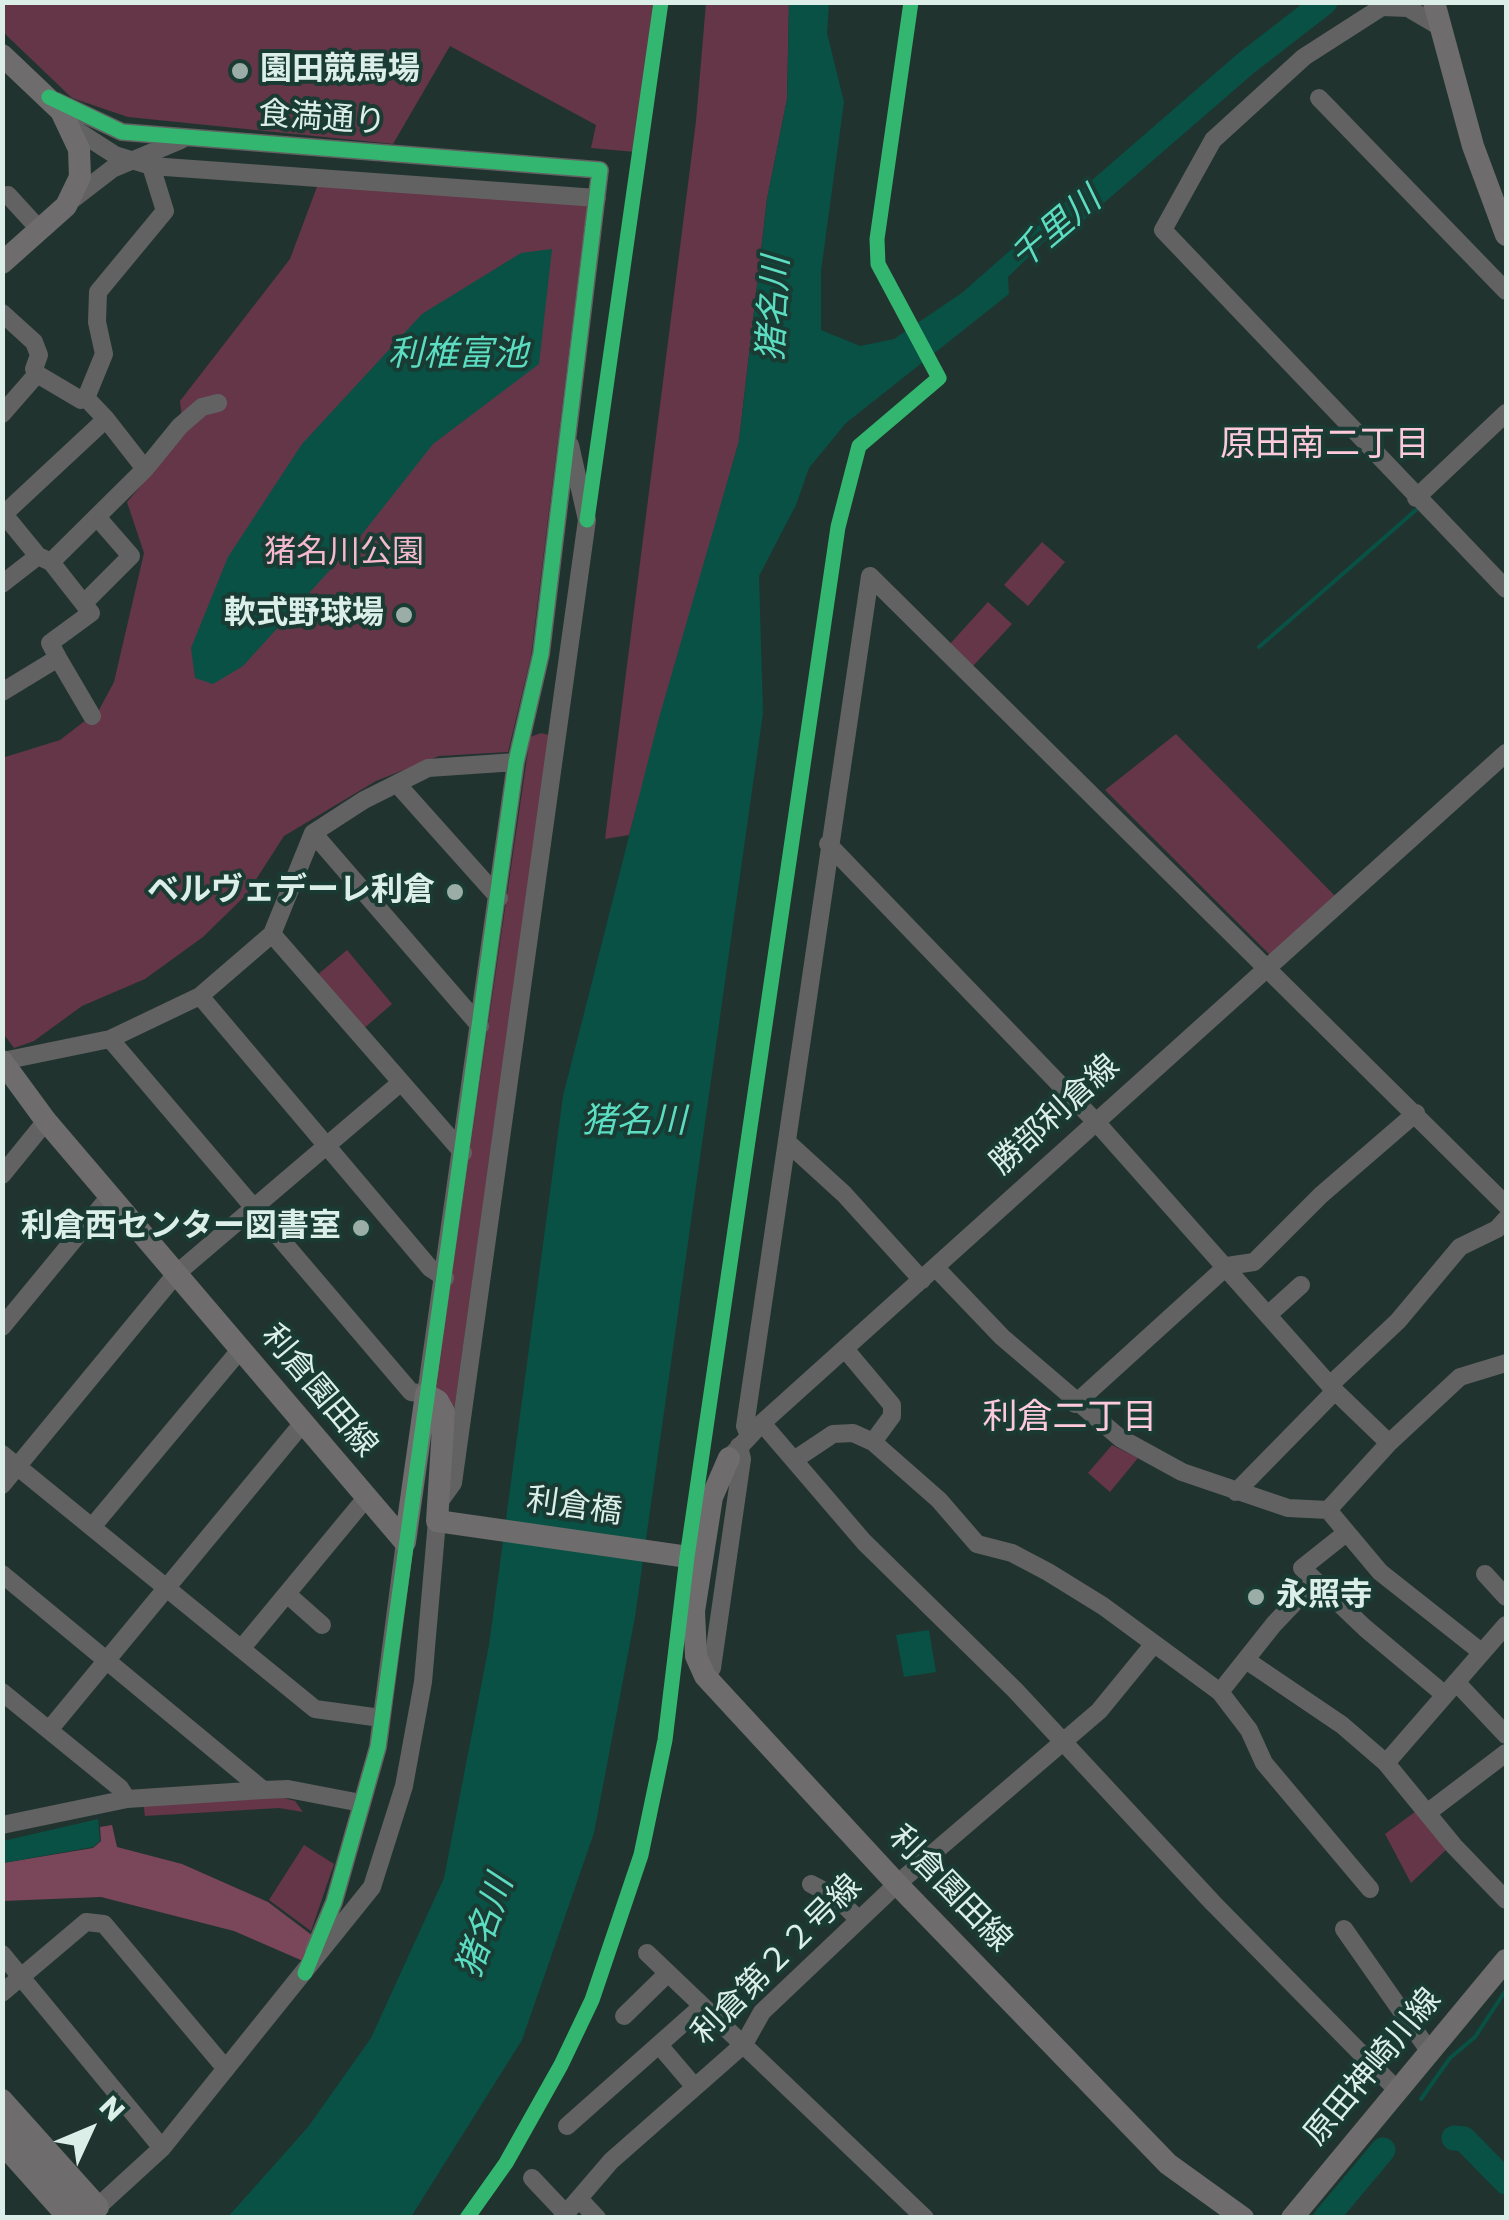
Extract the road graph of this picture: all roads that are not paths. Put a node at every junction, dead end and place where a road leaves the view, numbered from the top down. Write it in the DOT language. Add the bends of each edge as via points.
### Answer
graph roads {
  1 [pos="1434,2"];
  2 [pos="1442,28"];
  3 [pos="2,55"];
  4 [pos="49,97"];
  5 [pos="1319,98"];
  6 [pos="70,126"];
  7 [pos="186,138"];
  8 [pos="130,160"];
  9 [pos="151,166"];
  10 [pos="8,195"];
  11 [pos="597,198"];
  12 [pos="72,199"];
  13 [pos="40,230"];
  14 [pos="1506,234"];
  15 [pos="5,256"];
  16 [pos="1506,291"];
  17 [pos="2,313"];
  18 [pos="37,374"];
  19 [pos="86,398"];
  20 [pos="218,403"];
  21 [pos="1506,412"];
  22 [pos="2,414"];
  23 [pos="106,419"];
  24 [pos="566,424"];
  25 [pos="145,469"];
  26 [pos="1416,498"];
  27 [pos="3,513"];
  28 [pos="97,517"];
  29 [pos="45,559"];
  30 [pos="2,584"];
  31 [pos="1506,589"];
  32 [pos="84,603"];
  33 [pos="58,658"];
  34 [pos="2,692"];
  35 [pos="92,716"];
  36 [pos="1506,754"];
  37 [pos="516,762"];
  38 [pos="398,785"];
  39 [pos="313,833"];
  40 [pos="828,844"];
  41 [pos="499,898"];
  42 [pos="272,934"];
  43 [pos="1271,968"];
  44 [pos="200,996"];
  45 [pos="480,1026"];
  46 [pos="110,1039"];
  47 [pos="3,1061"];
  48 [pos="399,1084"];
  49 [pos="1416,1113"];
  50 [pos="46,1121"];
  51 [pos="1097,1123"];
  52 [pos="787,1142"];
  53 [pos="326,1146"];
  54 [pos="463,1153"];
  55 [pos="2,1175"];
  56 [pos="110,1196"];
  57 [pos="1506,1205"];
  58 [pos="254,1208"];
  59 [pos="1506,1219"];
  60 [pos="1227,1266"];
  61 [pos="176,1274"];
  62 [pos="929,1274"];
  63 [pos="446,1278"];
  64 [pos="1301,1286"];
  65 [pos="1269,1314"];
  66 [pos="2,1327"];
  67 [pos="845,1349"];
  68 [pos="240,1350"];
  69 [pos="1506,1363"];
  70 [pos="1332,1388"];
  71 [pos="426,1394"];
  72 [pos="1075,1404"];
  73 [pos="302,1424"];
  74 [pos="745,1441"];
  75 [pos="872,1442"];
  76 [pos="1389,1443"];
  77 [pos="10,1460"];
  78 [pos="794,1460"];
  79 [pos="2,1485"];
  80 [pos="1236,1492"];
  81 [pos="366,1498"];
  82 [pos="1328,1510"];
  83 [pos="439,1511"];
  84 [pos="92,1527"];
  85 [pos="1346,1532"];
  86 [pos="405,1542"];
  87 [pos="694,1558"];
  88 [pos="2,1574"];
  89 [pos="1485,1574"];
  90 [pos="1315,1581"];
  91 [pos="167,1588"];
  92 [pos="287,1594"];
  93 [pos="1506,1597"];
  94 [pos="322,1625"];
  95 [pos="1506,1625"];
  96 [pos="1154,1645"];
  97 [pos="241,1648"];
  98 [pos="1480,1651"];
  99 [pos="108,1660"];
  100 [pos="1246,1660"];
  101 [pos="705,1676"];
  102 [pos="1451,1689"];
  103 [pos="2,1692"];
  104 [pos="1220,1692"];
  105 [pos="381,1718"];
  106 [pos="49,1730"];
  107 [pos="1506,1735"];
  108 [pos="1061,1742"];
  109 [pos="1506,1752"];
  110 [pos="1386,1763"];
  111 [pos="263,1790"];
  112 [pos="127,1799"];
  113 [pos="361,1803"];
  114 [pos="1427,1812"];
  115 [pos="6,1819"];
  116 [pos="810,1884"];
  117 [pos="896,1884"];
  118 [pos="1370,1889"];
  119 [pos="1506,1900"];
  120 [pos="859,1920"];
  121 [pos="1344,1929"];
  122 [pos="647,1953"];
  123 [pos="2,1954"];
  124 [pos="1506,1960"];
  125 [pos="668,1973"];
  126 [pos="304,1974"];
  127 [pos="22,1977"];
  128 [pos="2,1993"];
  129 [pos="699,2009"];
  130 [pos="624,2016"];
  131 [pos="744,2044"];
  132 [pos="659,2045"];
  133 [pos="1430,2052"];
  134 [pos="226,2069"];
  135 [pos="694,2086"];
  136 [pos="1398,2091"];
  137 [pos="6,2116"];
  138 [pos="568,2126"];
  139 [pos="2,2142"];
  140 [pos="162,2148"];
  141 [pos="2,2162"];
  142 [pos="532,2178"];
  143 [pos="580,2201"];
  144 [pos="91,2214"];
  145 [pos="564,2216"];
  146 [pos="51,2218"];
  147 [pos="69,2218"];
  148 [pos="597,2218"];
  149 [pos="925,2218"];
  150 [pos="1243,2218"];
  151 [pos="1292,2218"];
  1 -- 2 [label="street"];
  2 -- 14 [label="street" via="1473,146"];
  2 -- 26 [label="street" via="1408,8 1382,6 1304,57 1213,140 1163,230"];
  3 -- 4 [label="street, 食満通り"];
  4 -- 6 [label="street, 食満通り"];
  4 -- 7 [label="street, 食満通り" via="122,132"];
  5 -- 16 [label="street"];
  6 -- 8 [label="street, 食満通り"];
  6 -- 12 [label="street" via="80,177"];
  7 -- 8 [label="street"];
  7 -- 11 [label="street, 食満通り" via="600,170"];
  8 -- 9 [label="street, 食満通り"];
  8 -- 12 [label="street"];
  9 -- 11 [label="street, 食満通り"];
  9 -- 19 [label="street" via="165,211 98,292 104,354"];
  10 -- 13 [label="street"];
  11 -- 24 [label="street"];
  12 -- 13 [label="street"];
  13 -- 15 [label="street"];
  17 -- 18 [label="street" via="34,342"];
  18 -- 19 [label="street"];
  18 -- 22 [label="street"];
  19 -- 23 [label="street"];
  20 -- 25 [label="street" via="191,416"];
  21 -- 26 [label="street"];
  23 -- 25 [label="street"];
  23 -- 27 [label="street"];
  24 -- 37 [label="street" via="542,654"];
  24 -- 83 [label="street" via="587,520 453,1483"];
  25 -- 28 [label="street"];
  26 -- 31 [label="street"];
  27 -- 29 [label="street"];
  28 -- 29 [label="street"];
  28 -- 32 [label="street" via="131,556"];
  29 -- 30 [label="street"];
  29 -- 32 [label="street"];
  32 -- 33 [label="street" via="91,613 50,643"];
  33 -- 34 [label="street"];
  33 -- 35 [label="street"];
  36 -- 43 [label="street, 勝部利倉線"];
  37 -- 38 [label="street" via="428,768"];
  37 -- 41 [label="street"];
  38 -- 39 [label="street"];
  38 -- 41 [label="street"];
  39 -- 42 [label="street"];
  39 -- 45 [label="street"];
  40 -- 43 [label="street" via="870,576"];
  40 -- 51 [label="street"];
  40 -- 52 [label="street"];
  41 -- 45 [label="street"];
  42 -- 44 [label="street"];
  42 -- 48 [label="street"];
  43 -- 49 [label="street"];
  43 -- 51 [label="street, 勝部利倉線"];
  44 -- 46 [label="street"];
  44 -- 53 [label="street"];
  45 -- 54 [label="street"];
  46 -- 47 [label="street"];
  46 -- 58 [label="street"];
  47 -- 50 [label="street, 利倉園田線"];
  48 -- 53 [label="street"];
  48 -- 54 [label="street"];
  49 -- 57 [label="street"];
  49 -- 60 [label="street" via="1254,1262"];
  50 -- 55 [label="street"];
  50 -- 56 [label="street, 利倉園田線"];
  51 -- 60 [label="street"];
  51 -- 62 [label="street, 勝部利倉線"];
  52 -- 62 [label="street"];
  52 -- 74 [label="street"];
  53 -- 58 [label="street"];
  53 -- 63 [label="street" via="430,1268"];
  54 -- 63 [label="street"];
  56 -- 61 [label="street, 利倉園田線"];
  56 -- 66 [label="street"];
  58 -- 61 [label="street"];
  58 -- 71 [label="street" via="411,1392"];
  59 -- 70 [label="street" via="1460,1247"];
  60 -- 65 [label="street"];
  60 -- 72 [label="street"];
  61 -- 68 [label="street, 利倉園田線"];
  61 -- 77 [label="street"];
  62 -- 67 [label="street, 勝部利倉線"];
  62 -- 72 [label="street"];
  63 -- 71 [label="street"];
  64 -- 65 [label="street"];
  65 -- 70 [label="street"];
  67 -- 74 [label="street, 勝部利倉線"];
  67 -- 75 [label="street" via="892,1405 892,1416"];
  68 -- 73 [label="street, 利倉園田線"];
  68 -- 84 [label="street"];
  69 -- 76 [label="street" via="1460,1377"];
  70 -- 76 [label="street"];
  70 -- 80 [label="street"];
  71 -- 83 [label="street" via="444,1412"];
  71 -- 86 [label="street, 利倉園田線"];
  72 -- 80 [label="street" via="1166,1464"];
  73 -- 81 [label="street, 利倉園田線"];
  73 -- 91 [label="street"];
  74 -- 78 [label="street"];
  74 -- 87 [label="street, 勝部利倉線" via="712,1497"];
  74 -- 101 [label="street" via="712,1668"];
  75 -- 78 [label="street" via="853,1433 832,1434"];
  75 -- 96 [label="street" via="977,1544 1048,1572"];
  76 -- 82 [label="street"];
  77 -- 79 [label="street"];
  77 -- 84 [label="street"];
  78 -- 108 [label="street" via="864,1542"];
  80 -- 82 [label="street" via="1288,1508"];
  81 -- 86 [label="street, 利倉園田線"];
  81 -- 92 [label="street"];
  82 -- 85 [label="street"];
  83 -- 87 [label="street, 利倉橋"];
  83 -- 126 [label="street" via="423,1682 404,1786 372,1887"];
  84 -- 91 [label="street"];
  85 -- 90 [label="street" via="1302,1568"];
  85 -- 98 [label="street" via="1380,1572"];
  86 -- 105 [label="street"];
  87 -- 101 [label="street, 利倉園田線" via="693,1635"];
  88 -- 99 [label="street"];
  89 -- 93 [label="street"];
  90 -- 100 [label="street"];
  90 -- 102 [label="street"];
  91 -- 97 [label="street"];
  91 -- 99 [label="street"];
  92 -- 94 [label="street"];
  92 -- 97 [label="street"];
  95 -- 98 [label="street"];
  96 -- 104 [label="street"];
  96 -- 108 [label="street, 利倉第２２号線" via="1099,1711"];
  97 -- 105 [label="street" via="315,1709"];
  98 -- 102 [label="street"];
  99 -- 106 [label="street"];
  99 -- 111 [label="street"];
  100 -- 104 [label="street"];
  100 -- 110 [label="street"];
  101 -- 117 [label="street, 利倉園田線"];
  102 -- 107 [label="street"];
  102 -- 110 [label="street"];
  103 -- 106 [label="street"];
  104 -- 118 [label="street" via="1264,1763"];
  105 -- 113 [label="street"];
  106 -- 112 [label="street"];
  108 -- 117 [label="street, 利倉第２２号線"];
  108 -- 136 [label="street"];
  109 -- 114 [label="street"];
  110 -- 114 [label="street"];
  111 -- 112 [label="street"];
  111 -- 113 [label="street"];
  112 -- 115 [label="street"];
  113 -- 126 [label="street" via="334,1902"];
  114 -- 119 [label="street"];
  116 -- 120 [label="street"];
  117 -- 120 [label="street, 利倉第２２号線"];
  117 -- 150 [label="street, 利倉園田線" via="1168,2164"];
  120 -- 131 [label="street, 利倉第２２号線" via="762,2012"];
  121 -- 133 [label="street"];
  122 -- 125 [label="street"];
  123 -- 127 [label="street"];
  124 -- 133 [label="street, 原田神崎川線"];
  125 -- 130 [label="street"];
  125 -- 131 [label="street"];
  126 -- 134 [label="street"];
  127 -- 128 [label="street"];
  127 -- 134 [label="street" via="86,1922 104,1924"];
  127 -- 140 [label="street"];
  129 -- 132 [label="street"];
  131 -- 135 [label="street, 利倉第２２号線"];
  131 -- 149 [label="street"];
  132 -- 135 [label="street"];
  132 -- 138 [label="street"];
  133 -- 136 [label="street, 原田神崎川線"];
  134 -- 140 [label="street"];
  135 -- 143 [label="street, 利倉第２２号線" via="611,2161"];
  136 -- 151 [label="street, 原田神崎川線"];
  137 -- 144 [label="street, bridge"];
  139 -- 147 [label="street"];
  140 -- 144 [label="street"];
  141 -- 146 [label="street"];
  142 -- 145 [label="street"];
  143 -- 145 [label="street, 利倉第２２号線"];
  143 -- 148 [label="street"];
}
